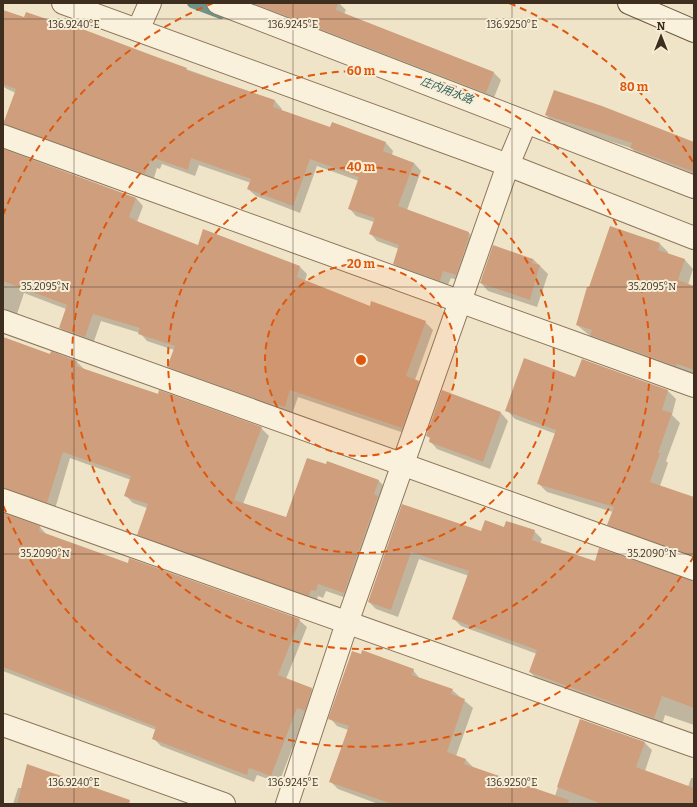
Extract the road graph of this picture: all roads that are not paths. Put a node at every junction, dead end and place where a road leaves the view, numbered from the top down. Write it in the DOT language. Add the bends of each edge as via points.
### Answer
graph roads {
  1 [pos="63,3"];
  2 [pos="150,3"];
  3 [pos="218,3"];
  4 [pos="629,3"];
  5 [pos="138,30"];
  6 [pos="694,31"];
  7 [pos="526,122"];
  8 [pos="3,136"];
  9 [pos="508,165"];
  10 [pos="694,187"];
  11 [pos="694,238"];
  12 [pos="460,302"];
  13 [pos="3,321"];
  14 [pos="694,386"];
  15 [pos="402,465"];
  16 [pos="3,500"];
  17 [pos="694,569"];
  18 [pos="346,623"];
  19 [pos="3,725"];
  20 [pos="694,746"];
  21 [pos="224,804"];
  22 [pos="287,804"];
  1 -- 5 [label="street"];
  2 -- 5 [label="street"];
  3 -- 7 [label="street"];
  4 -- 6 [label="street"];
  5 -- 9 [label="street"];
  7 -- 9 [label="street"];
  7 -- 10 [label="street"];
  8 -- 12 [label="street"];
  9 -- 11 [label="street"];
  9 -- 12 [label="street"];
  12 -- 14 [label="street"];
  12 -- 15 [label="street"];
  13 -- 15 [label="street"];
  15 -- 17 [label="street"];
  15 -- 18 [label="street"];
  16 -- 18 [label="street"];
  18 -- 20 [label="street"];
  18 -- 22 [label="street"];
  19 -- 21 [label="street"];
}
